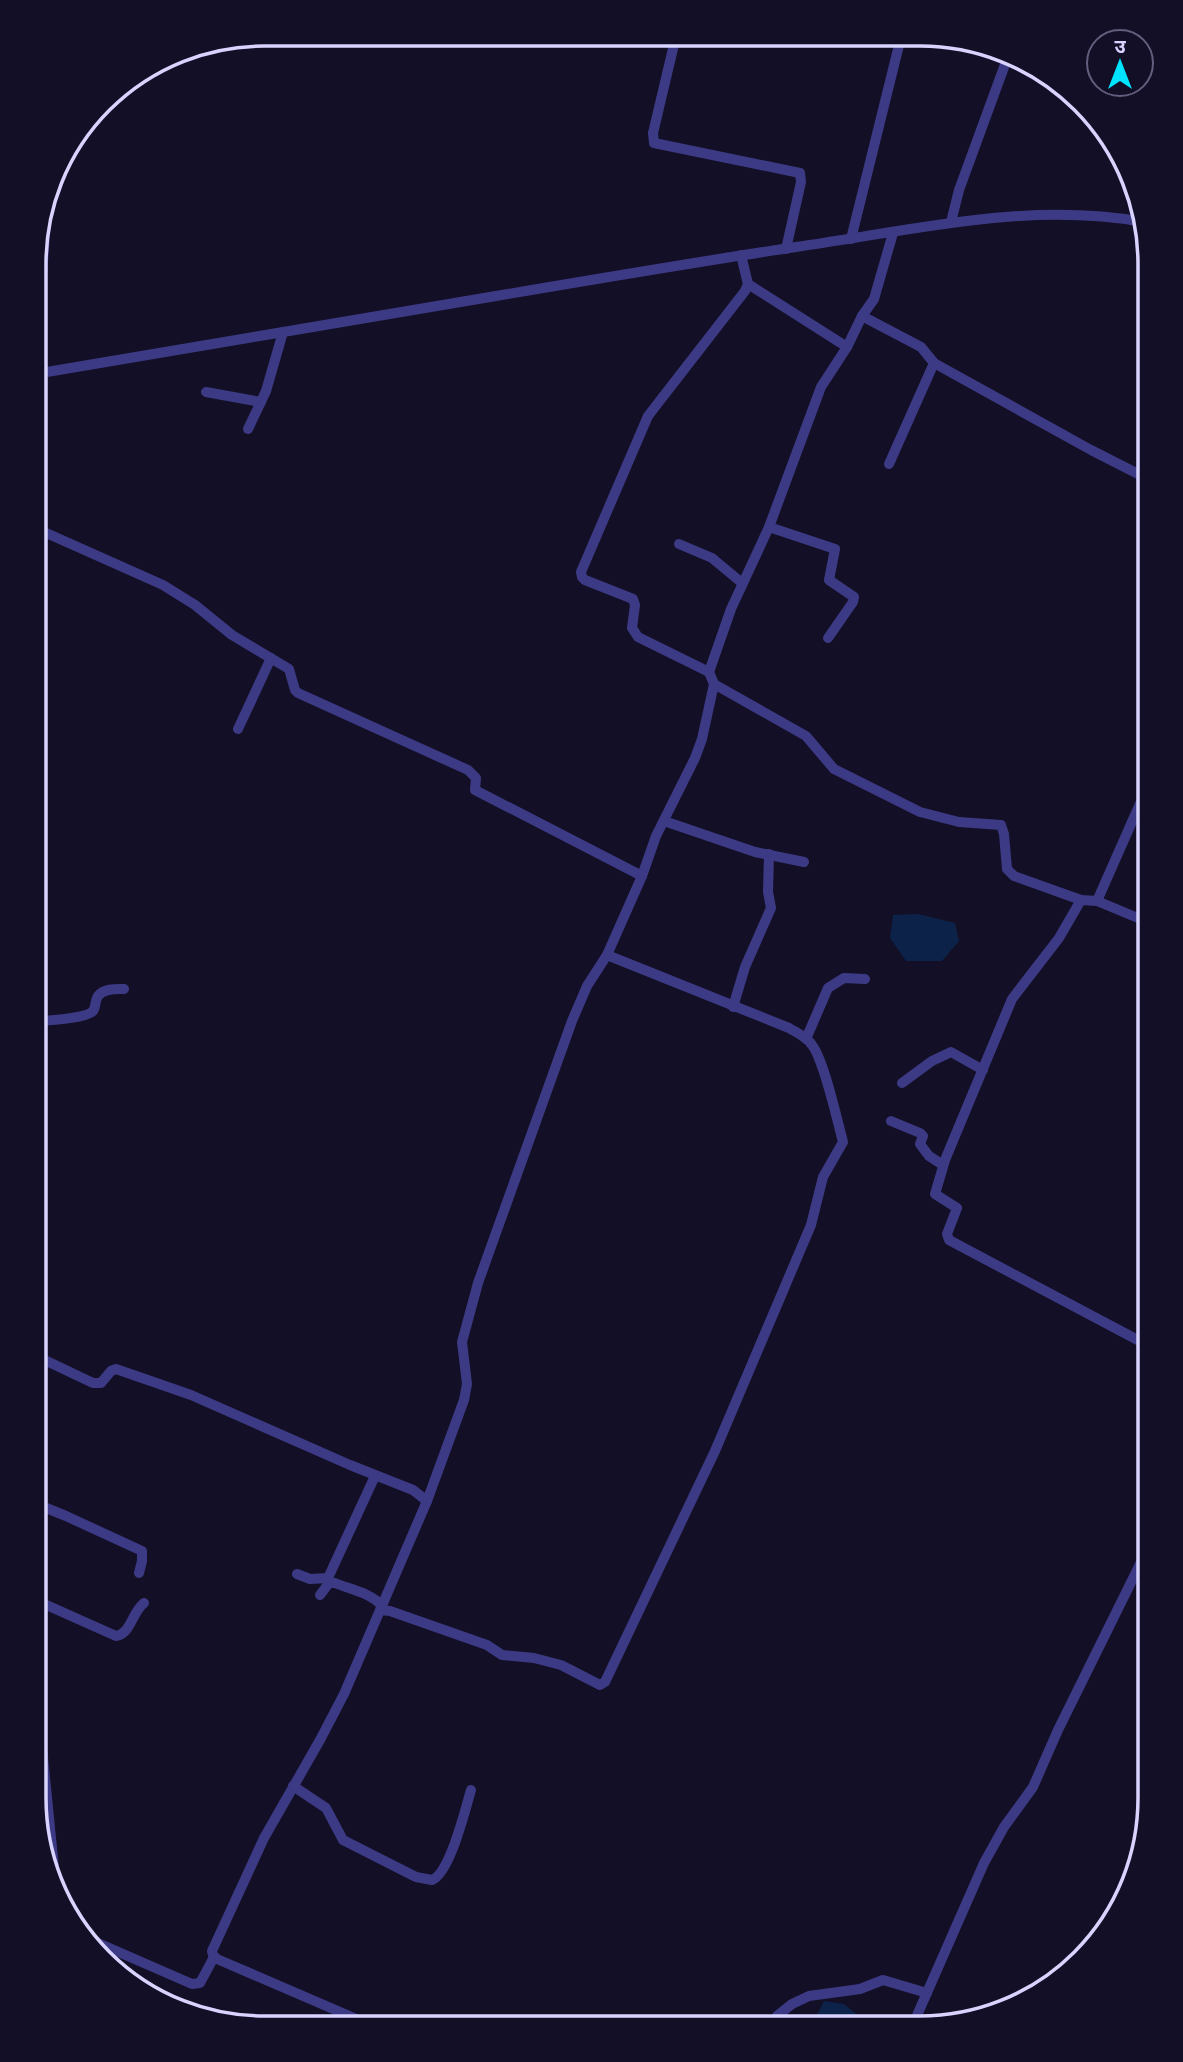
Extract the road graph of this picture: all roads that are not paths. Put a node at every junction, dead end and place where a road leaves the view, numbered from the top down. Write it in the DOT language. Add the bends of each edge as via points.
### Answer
graph roads {
  1 [pos="674,46"];
  2 [pos="899,46"];
  3 [pos="1005,64"];
  4 [pos="1133,221"];
  5 [pos="951,222"];
  6 [pos="893,233"];
  7 [pos="850,239"];
  8 [pos="786,249"];
  9 [pos="741,255"];
  10 [pos="748,284"];
  11 [pos="862,316"];
  12 [pos="283,332"];
  13 [pos="847,347"];
  14 [pos="934,363"];
  15 [pos="46,371"];
  16 [pos="206,392"];
  17 [pos="261,402"];
  18 [pos="248,429"];
  19 [pos="889,464"];
  20 [pos="1138,474"];
  21 [pos="769,527"];
  22 [pos="46,533"];
  23 [pos="679,544"];
  24 [pos="743,583"];
  25 [pos="828,638"];
  26 [pos="271,658"];
  27 [pos="709,672"];
  28 [pos="714,684"];
  29 [pos="238,729"];
  30 [pos="1138,809"];
  31 [pos="664,821"];
  32 [pos="769,854"];
  33 [pos="804,862"];
  34 [pos="642,876"];
  35 [pos="1081,900"];
  36 [pos="1097,901"];
  37 [pos="1138,918"];
  38 [pos="607,955"];
  39 [pos="865,979"];
  40 [pos="124,989"];
  41 [pos="733,1007"];
  42 [pos="46,1022"];
  43 [pos="806,1039"];
  44 [pos="983,1070"];
  45 [pos="902,1083"];
  46 [pos="891,1121"];
  47 [pos="943,1165"];
  48 [pos="1137,1340"];
  49 [pos="46,1361"];
  50 [pos="375,1475"];
  51 [pos="427,1501"];
  52 [pos="46,1508"];
  53 [pos="1137,1570"];
  54 [pos="139,1573"];
  55 [pos="297,1574"];
  56 [pos="320,1595"];
  57 [pos="144,1603"];
  58 [pos="46,1605"];
  59 [pos="381,1607"];
  60 [pos="293,1786"];
  61 [pos="46,1788"];
  62 [pos="471,1790"];
  63 [pos="52,1849"];
  64 [pos="103,1945"];
  65 [pos="214,1957"];
  66 [pos="927,1993"];
  67 [pos="777,2015"];
  68 [pos="350,2016"];
  69 [pos="917,2016"];
  1 -- 8 [label="street" via="654,143 800,173 802,182"];
  2 -- 7 [label="street"];
  3 -- 5 [label="street"];
  4 -- 5 [label="street" via="1046,216"];
  5 -- 6 [label="street"];
  6 -- 7 [label="street"];
  6 -- 11 [label="street" via="874,299"];
  7 -- 8 [label="street"];
  8 -- 9 [label="street"];
  9 -- 10 [label="street"];
  9 -- 12 [label="street"];
  10 -- 13 [label="street"];
  10 -- 27 [label="street" via="648,416 581,572 585,580 633,599 632,628 638,637"];
  11 -- 13 [label="street"];
  11 -- 14 [label="street" via="921,347"];
  12 -- 15 [label="street"];
  12 -- 17 [label="street"];
  13 -- 21 [label="street" via="821,387"];
  14 -- 19 [label="street"];
  14 -- 20 [label="street"];
  16 -- 17 [label="street"];
  17 -- 18 [label="street"];
  21 -- 24 [label="street"];
  21 -- 25 [label="street" via="835,549 829,580 853,597 853,602"];
  22 -- 26 [label="street" via="163,585"];
  23 -- 24 [label="street" via="712,558"];
  24 -- 27 [label="street"];
  26 -- 29 [label="street"];
  26 -- 34 [label="street" via="289,669 298,694 468,770 476,778 475,790"];
  27 -- 28 [label="street"];
  28 -- 31 [label="street" via="695,758"];
  28 -- 35 [label="street" via="806,736 834,769 920,812 959,822 1001,825 1009,873"];
  30 -- 36 [label="street"];
  31 -- 32 [label="street"];
  31 -- 34 [label="street"];
  32 -- 33 [label="street"];
  32 -- 41 [label="street" via="770,912"];
  34 -- 38 [label="street"];
  35 -- 36 [label="street"];
  35 -- 44 [label="street" via="1059,938 1012,999"];
  36 -- 37 [label="street"];
  38 -- 41 [label="street"];
  38 -- 51 [label="street" via="572,1021 484,1262 462,1342 467,1384 464,1400"];
  39 -- 43 [label="street" via="844,978 828,988"];
  40 -- 42 [label="street" via="103,992 86,1016"];
  41 -- 43 [label="street"];
  43 -- 59 [label="street" via="819,1057 843,1142 823,1177 811,1225 715,1451 605,1682 600,1685 561,1665 502,1655 487,1645"];
  44 -- 45 [label="street" via="951,1052"];
  44 -- 47 [label="street"];
  46 -- 47 [label="street" via="920,1133 920,1144"];
  47 -- 48 [label="street" via="935,1194 958,1210 947,1234 949,1240"];
  49 -- 50 [label="street" via="96,1384 114,1368 191,1395"];
  50 -- 51 [label="street"];
  50 -- 55 [label="street" via="328,1578"];
  51 -- 59 [label="street"];
  52 -- 54 [label="street" via="142,1552"];
  53 -- 66 [label="street" via="1034,1787 984,1863"];
  56 -- 59 [label="street" via="329,1583 335,1583 379,1601"];
  57 -- 58 [label="street" via="121,1636"];
  59 -- 60 [label="street" via="344,1694"];
  60 -- 62 [label="street" via="326,1808 343,1840 416,1877 432,1880 440,1874"];
  60 -- 65 [label="street" via="241,1886 213,1948"];
  61 -- 63 [label="street"];
  64 -- 65 [label="street" via="192,1984 200,1983"];
  65 -- 68 [label="street"];
  66 -- 67 [label="street" via="883,1980 860,1989 809,1996"];
  66 -- 69 [label="street"];
}
